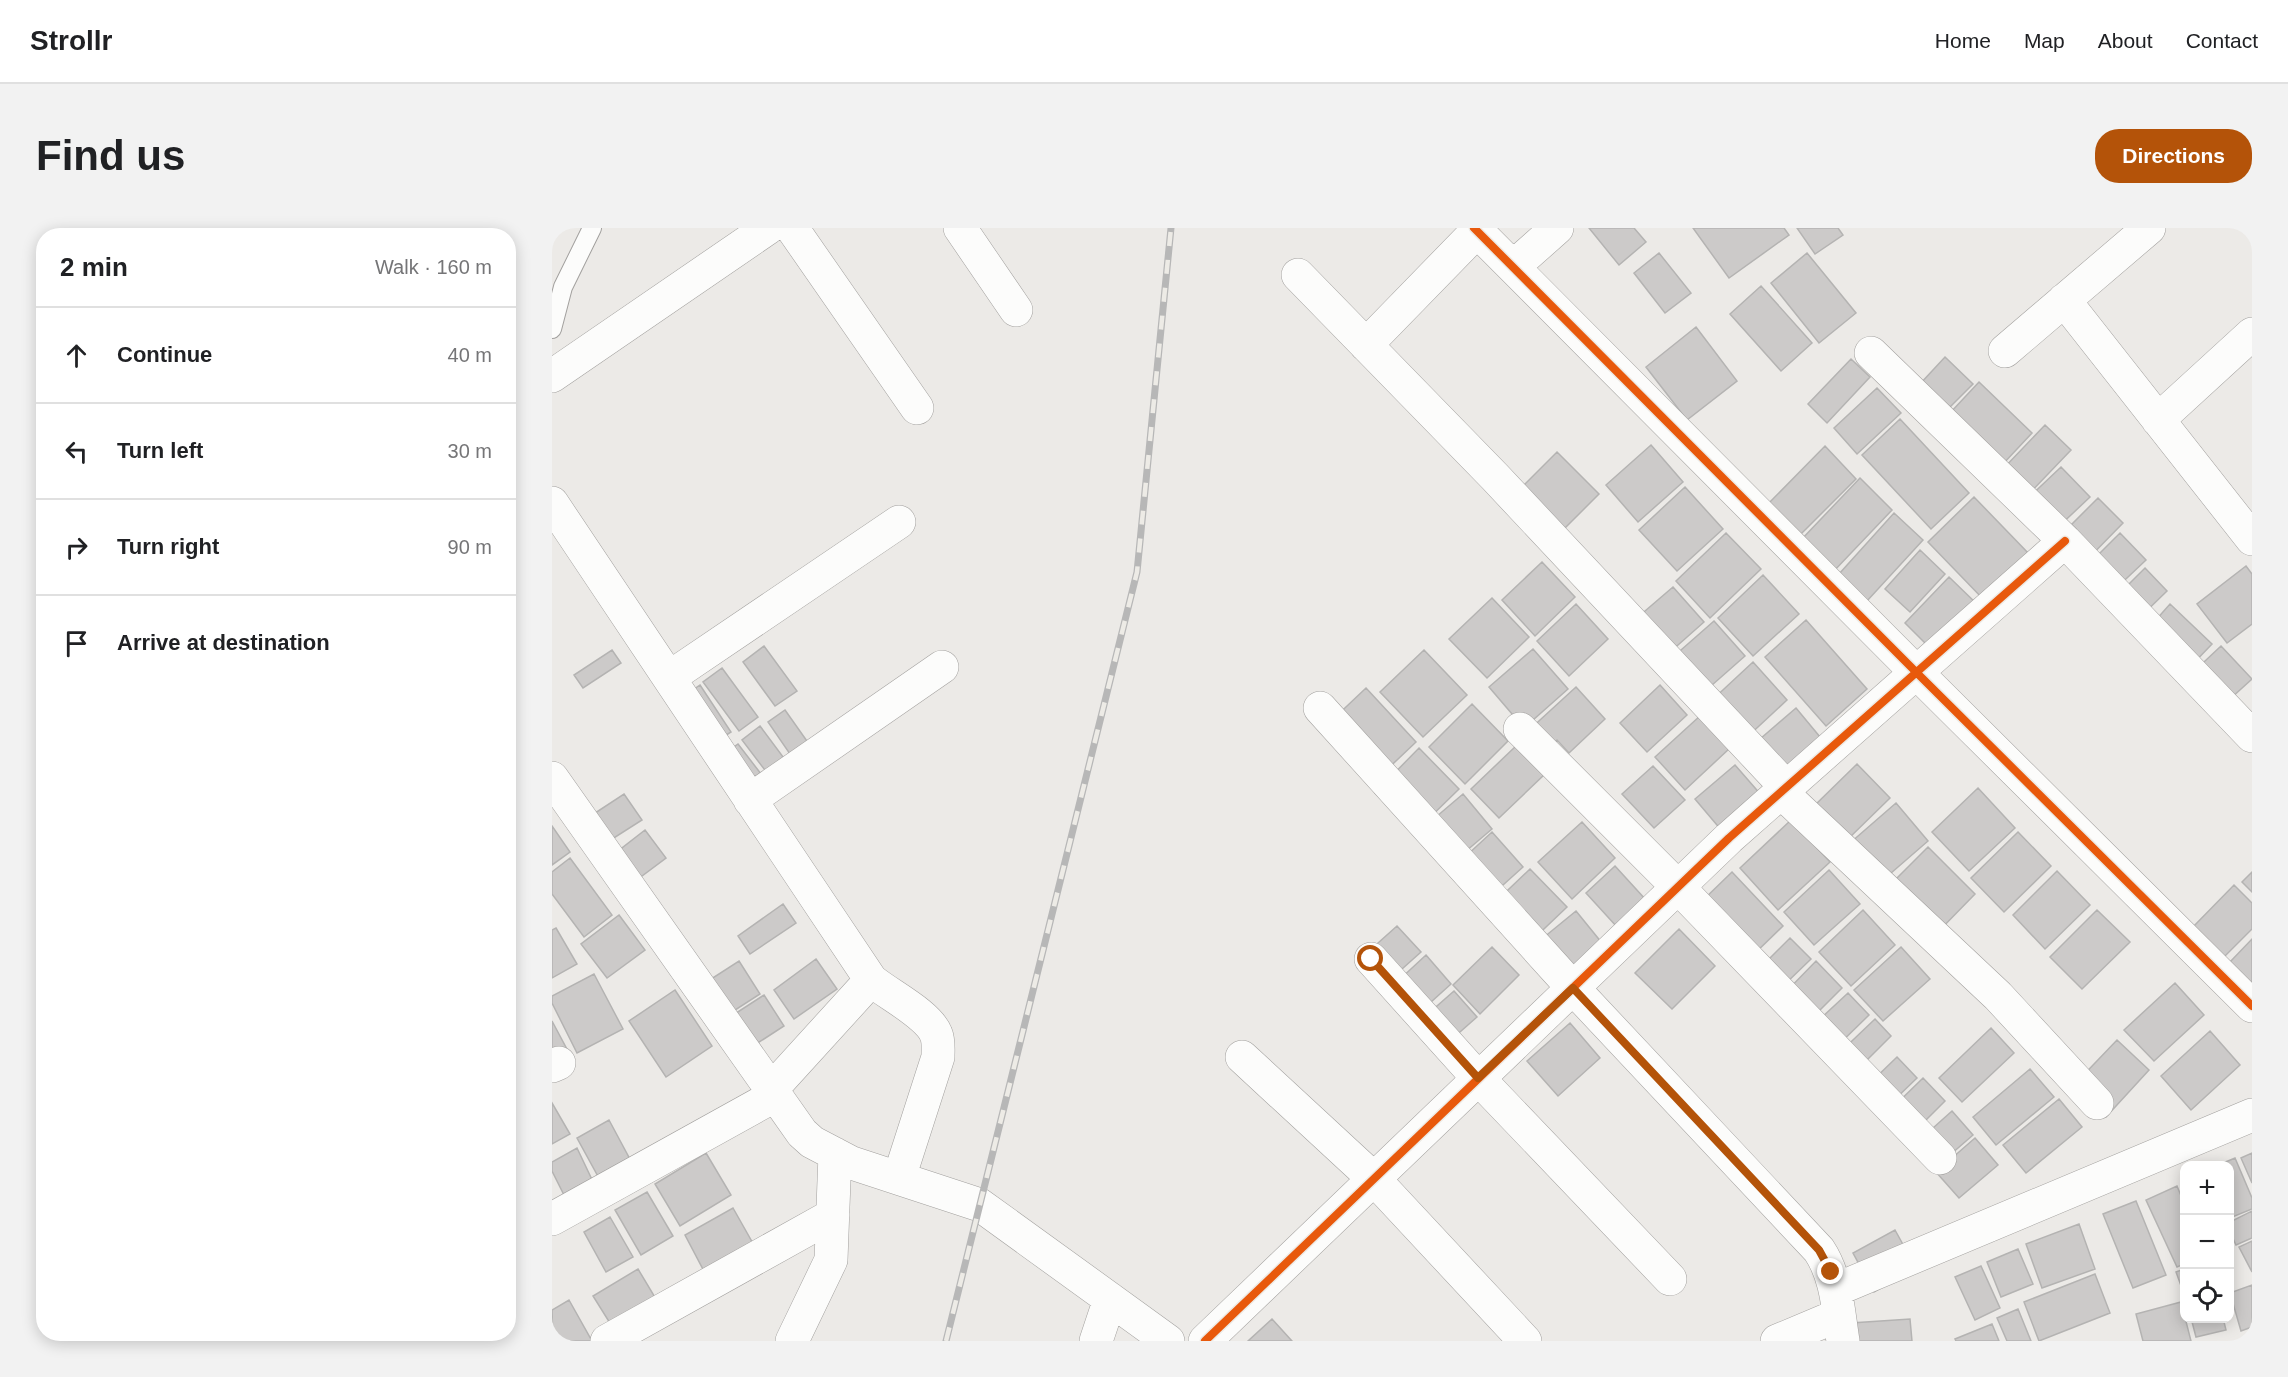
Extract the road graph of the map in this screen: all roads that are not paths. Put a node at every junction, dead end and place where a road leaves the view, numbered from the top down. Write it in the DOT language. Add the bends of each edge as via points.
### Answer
graph roads {
  1 [pos="592,228"];
  2 [pos="768,228"];
  3 [pos="792,228"];
  4 [pos="960,228"];
  5 [pos="1557,228"];
  6 [pos="2149,228"];
  7 [pos="1476,229"];
  8 [pos="1513,267"];
  9 [pos="1298,275"];
  10 [pos="2064,300"];
  11 [pos="1016,310"];
  12 [pos="552,329"];
  13 [pos="2252,334"];
  14 [pos="1366,345"];
  15 [pos="2005,351"];
  16 [pos="1871,353"];
  17 [pos="552,376"];
  18 [pos="916,408"];
  19 [pos="2158,420"];
  20 [pos="552,503"];
  21 [pos="899,522"];
  22 [pos="2251,536"];
  23 [pos="2065,541"];
  24 [pos="942,667"];
  25 [pos="1916,672"];
  26 [pos="670,677"];
  27 [pos="1320,708"];
  28 [pos="1520,729"];
  29 [pos="2252,736"];
  30 [pos="552,777"];
  31 [pos="1784,789"];
  32 [pos="750,800"];
  33 [pos="1678,887"];
  34 [pos="1371,959"];
  35 [pos="879,987"];
  36 [pos="1573,988"];
  37 [pos="2252,1006"];
  38 [pos="1242,1057"];
  39 [pos="1478,1078"];
  40 [pos="772,1093"];
  41 [pos="2097,1103"];
  42 [pos="2252,1115"];
  43 [pos="1940,1158"];
  44 [pos="864,1166"];
  45 [pos="1374,1179"];
  46 [pos="833,1215"];
  47 [pos="552,1219"];
  48 [pos="1670,1279"];
  49 [pos="1110,1299"];
  50 [pos="1839,1315"];
  51 [pos="607,1341"];
  52 [pos="792,1341"];
  53 [pos="1096,1341"];
  54 [pos="1168,1341"];
  55 [pos="1205,1341"];
  56 [pos="1525,1341"];
  57 [pos="1777,1341"];
  1 -- 12 [label="lane" via="563,287"];
  2 -- 17 [label="street"];
  3 -- 18 [label="street"];
  4 -- 11 [label="street"];
  5 -- 8 [label="street"];
  6 -- 10 [label="street"];
  7 -- 8 [label="street"];
  7 -- 14 [label="street"];
  8 -- 25 [label="street"];
  9 -- 14 [label="street"];
  10 -- 15 [label="street"];
  10 -- 19 [label="street"];
  13 -- 19 [label="street"];
  14 -- 31 [label="street" via="1503,485"];
  16 -- 23 [label="street"];
  19 -- 22 [label="street"];
  20 -- 26 [label="street"];
  21 -- 26 [label="street"];
  23 -- 25 [label="street"];
  23 -- 29 [label="street"];
  24 -- 32 [label="street"];
  25 -- 31 [label="street"];
  25 -- 37 [label="street"];
  26 -- 32 [label="street"];
  27 -- 36 [label="street"];
  28 -- 33 [label="street"];
  30 -- 40 [label="street"];
  31 -- 33 [label="street"];
  31 -- 41 [label="street" via="1998,996"];
  32 -- 35 [label="street"];
  33 -- 36 [label="street"];
  33 -- 43 [label="street"];
  34 -- 39 [label="street"];
  35 -- 40 [label="street"];
  35 -- 44 [label="street" via="917,1012 936,1032 938,1057"];
  36 -- 39 [label="street"];
  36 -- 50 [label="street" via="1819,1250 1831,1272"];
  38 -- 45 [label="street"];
  39 -- 45 [label="street"];
  39 -- 48 [label="street"];
  40 -- 44 [label="street" via="812,1142"];
  40 -- 47 [label="street"];
  42 -- 50 [label="street"];
  44 -- 46 [label="street"];
  44 -- 49 [label="street" via="980,1205"];
  45 -- 55 [label="street"];
  45 -- 56 [label="street"];
  46 -- 51 [label="street"];
  46 -- 52 [label="street" via="831,1260"];
  49 -- 53 [label="street"];
  49 -- 54 [label="street"];
  50 -- 57 [label="street"];
}
